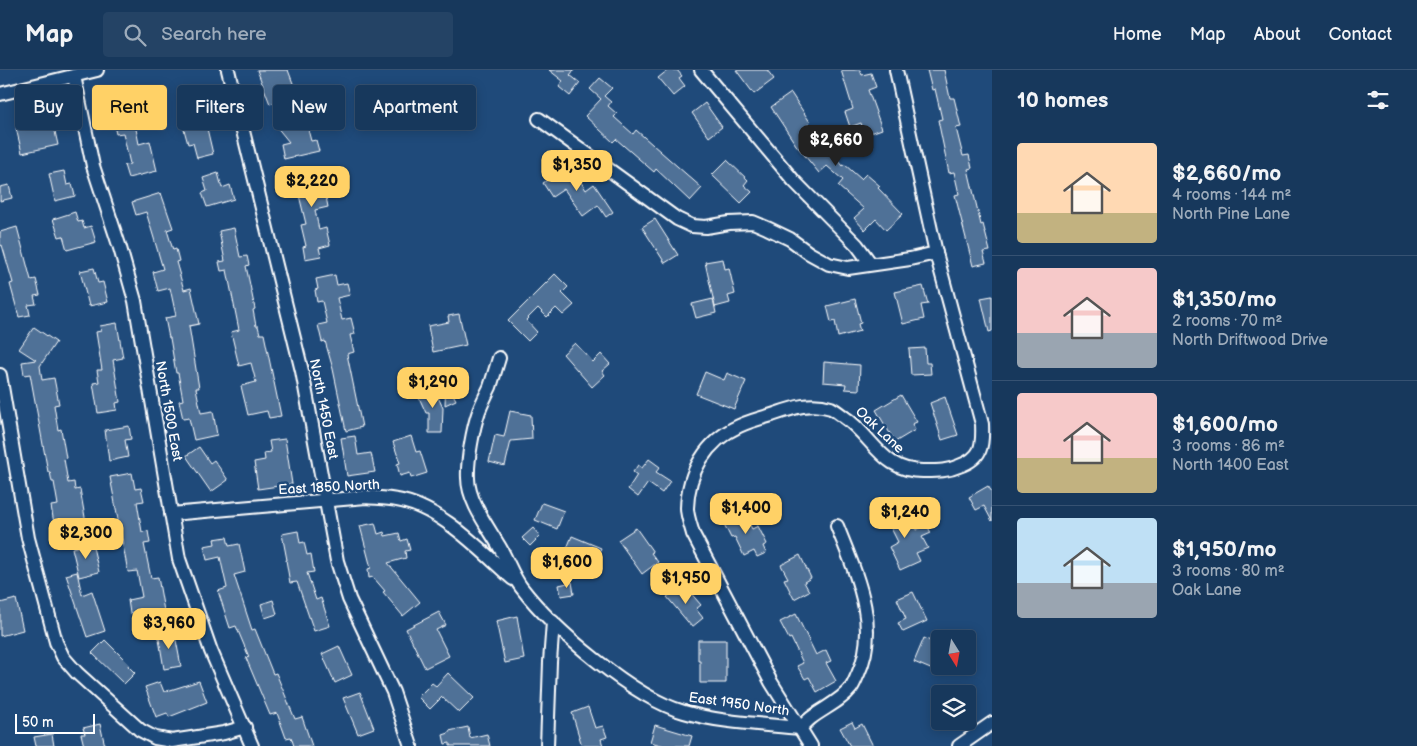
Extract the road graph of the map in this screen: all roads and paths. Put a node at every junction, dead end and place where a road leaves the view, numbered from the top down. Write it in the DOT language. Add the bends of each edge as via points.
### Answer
graph roads {
  1 [pos="97,70"];
  2 [pos="228,70"];
  3 [pos="701,70"];
  4 [pos="896,70"];
  5 [pos="74,76"];
  6 [pos="0,94"];
  7 [pos="539,119"];
  8 [pos="936,252"];
  9 [pos="871,264"];
  10 [pos="499,358"];
  11 [pos="0,375"];
  12 [pos="326,501"];
  13 [pos="171,514"];
  14 [pos="837,526"];
  15 [pos="520,586"];
  16 [pos="553,622"];
  17 [pos="992,722"];
  18 [pos="245,727"];
  19 [pos="800,728"];
  20 [pos="252,746"];
  21 [pos="411,746"];
  22 [pos="547,746"];
  23 [pos="811,746"];
  24 [pos="959,746"];
  1 -- 5 [label="street"];
  2 -- 12 [label="street, North 1450 East" via="302,371"];
  3 -- 9 [label="street" via="794,181"];
  4 -- 8 [label="street, Oak Lane"];
  5 -- 6 [label="street"];
  5 -- 13 [label="street, North 1500 East" via="92,166 135,301"];
  7 -- 9 [label="street" via="677,220 692,226 753,222 790,239 829,264 848,268"];
  8 -- 9 [label="street"];
  8 -- 19 [label="street, Oak Lane" via="982,424 983,442 977,455 948,471 914,472 898,467 885,458 849,420 832,409 814,404 798,406 739,426 716,440 700,458 690,482 687,509 693,534 771,682"];
  10 -- 15 [label="street" via="479,412 468,480 476,507"];
  11 -- 18 [label="street" via="28,538 56,642 66,660 140,730 155,738 172,741"];
  12 -- 13 [label="street, East 1850 North"];
  12 -- 15 [label="street, East 1850 North" via="366,497 398,500 432,512 458,530"];
  12 -- 21 [label="street, North 1450 East" via="336,561 349,599 393,692"];
  13 -- 18 [label="street, North 1500 East" via="179,559 211,651"];
  14 -- 19 [label="street" via="859,586 868,622 867,646 851,688"];
  15 -- 16 [label="street, East 1950 North"];
  16 -- 19 [label="street, East 1950 North" via="630,686 682,712"];
  16 -- 22 [label="street"];
  17 -- 24 [label="street"];
  18 -- 20 [label="street, North 1500 East"];
  19 -- 23 [label="street, Oak Lane"];
}
